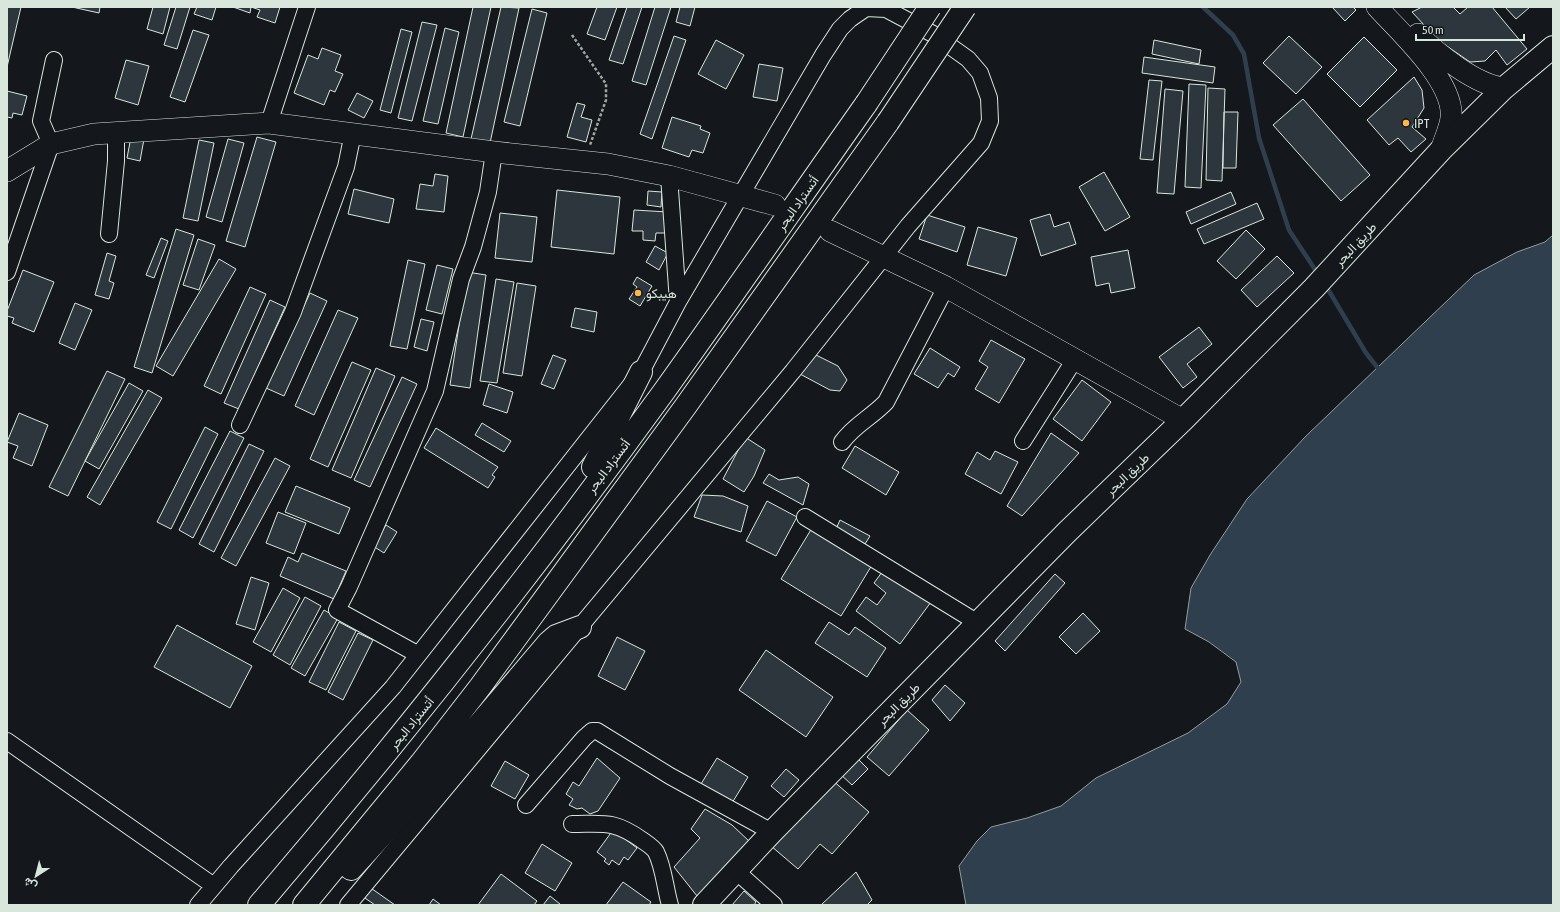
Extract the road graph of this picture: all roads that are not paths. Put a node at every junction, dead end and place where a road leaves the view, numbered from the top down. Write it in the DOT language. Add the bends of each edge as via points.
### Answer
graph roads {
  1 [pos="307,7"];
  2 [pos="930,7"];
  3 [pos="965,7"];
  4 [pos="1377,7"];
  5 [pos="1394,7"];
  6 [pos="1553,47"];
  7 [pos="54,60"];
  8 [pos="1504,88"];
  9 [pos="269,122"];
  10 [pos="116,132"];
  11 [pos="353,133"];
  12 [pos="51,144"];
  13 [pos="1441,150"];
  14 [pos="494,152"];
  15 [pos="7,171"];
  16 [pos="669,176"];
  17 [pos="740,195"];
  18 [pos="775,205"];
  19 [pos="830,231"];
  20 [pos="109,234"];
  21 [pos="882,257"];
  22 [pos="7,272"];
  23 [pos="946,287"];
  24 [pos="678,302"];
  25 [pos="1075,359"];
  26 [pos="641,372"];
  27 [pos="1183,420"];
  28 [pos="240,425"];
  29 [pos="1023,441"];
  30 [pos="842,442"];
  31 [pos="805,517"];
  32 [pos="558,533"];
  33 [pos="978,623"];
  34 [pos="580,627"];
  35 [pos="417,654"];
  36 [pos="7,741"];
  37 [pos="526,805"];
  38 [pos="572,824"];
  39 [pos="772,832"];
  40 [pos="736,871"];
  41 [pos="214,886"];
  42 [pos="198,905"];
  43 [pos="259,905"];
  44 [pos="304,905"];
  45 [pos="310,905"];
  46 [pos="348,905"];
  47 [pos="670,905"];
  48 [pos="704,905"];
  49 [pos="774,905"];
  1 -- 9 [label="street"];
  2 -- 32 [label="highway, أتستراد البحر, bridge" via="866,104 665,390"];
  3 -- 44 [label="highway, أتستراد البحر, bridge" via="888,122 689,401 480,687"];
  4 -- 13 [label="main road" via="1445,87 1452,117"];
  5 -- 8 [label="main road" via="1434,51 1494,87"];
  6 -- 8 [label="highway, طريق البحر"];
  7 -- 12 [label="street" via="41,121"];
  8 -- 13 [label="highway, طريق البحر"];
  9 -- 10 [label="main road"];
  9 -- 11 [label="main road"];
  10 -- 12 [label="main road" via="94,134"];
  10 -- 20 [label="street"];
  11 -- 14 [label="main road"];
  11 -- 28 [label="street" via="346,167 293,312"];
  12 -- 15 [label="main road"];
  12 -- 22 [label="street"];
  13 -- 27 [label="highway, طريق البحر" via="1314,288"];
  14 -- 16 [label="main road" via="587,162"];
  14 -- 35 [label="street" via="488,192 461,279 435,391 337,610"];
  16 -- 17 [label="main road"];
  16 -- 24 [label="street"];
  17 -- 18 [label="main road"];
  17 -- 21 [label="street" via="840,29 866,8 886,9 933,34 968,59 980,73 989,98 990,121 981,143"];
  17 -- 24 [label="street"];
  19 -- 21 [label="main road"];
  21 -- 23 [label="main road"];
  21 -- 34 [label="street" via="793,371"];
  23 -- 25 [label="main road"];
  23 -- 30 [label="street" via="886,402 876,413 849,432"];
  24 -- 26 [label="street"];
  25 -- 27 [label="main road"];
  25 -- 29 [label="street"];
  26 -- 32 [label="highway" via="615,427"];
  26 -- 35 [label="street"];
  27 -- 33 [label="highway, طريق البحر" via="1067,532"];
  31 -- 33 [label="street"];
  32 -- 43 [label="highway, أتستراد البحر" via="408,728"];
  33 -- 39 [label="highway, طريق البحر"];
  34 -- 45 [label="highway" via="556,636 549,642 366,854 326,894"];
  34 -- 46 [label="street"];
  35 -- 41 [label="street" via="393,686"];
  36 -- 41 [label="street"];
  37 -- 39 [label="street" via="588,734 597,732"];
  38 -- 47 [label="street" via="612,824 629,831 655,850"];
  39 -- 40 [label="highway, طريق البحر"];
  40 -- 48 [label="highway, طريق البحر"];
  40 -- 49 [label="street"];
  41 -- 42 [label="street"];
}
